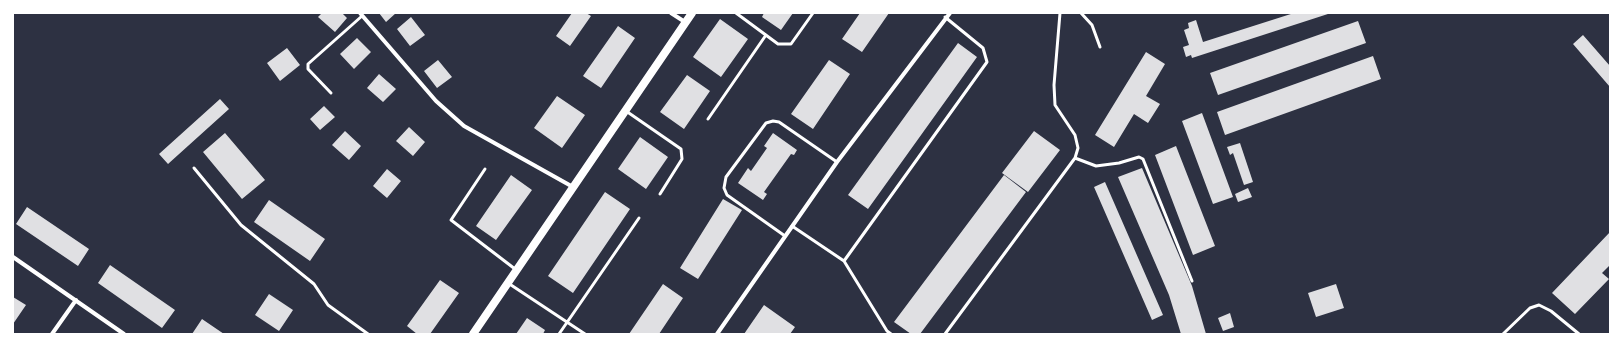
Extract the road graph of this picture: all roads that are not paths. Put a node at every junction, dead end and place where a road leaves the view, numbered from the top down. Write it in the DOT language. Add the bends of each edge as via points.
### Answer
graph roads {
  1 [pos="671,13"];
  2 [pos="692,13"];
  3 [pos="736,13"];
  4 [pos="813,13"];
  5 [pos="950,13"];
  6 [pos="1060,13"];
  7 [pos="1081,13"];
  8 [pos="361,15"];
  9 [pos="945,17"];
  10 [pos="685,22"];
  11 [pos="766,35"];
  12 [pos="1100,47"];
  13 [pos="331,93"];
  14 [pos="625,111"];
  15 [pos="708,119"];
  16 [pos="1075,158"];
  17 [pos="837,162"];
  18 [pos="194,168"];
  19 [pos="485,169"];
  20 [pos="573,187"];
  21 [pos="660,194"];
  22 [pos="639,218"];
  23 [pos="792,226"];
  24 [pos="785,236"];
  25 [pos="13,257"];
  26 [pos="844,261"];
  27 [pos="517,270"];
  28 [pos="1192,281"];
  29 [pos="508,283"];
  30 [pos="76,300"];
  31 [pos="567,322"];
  32 [pos="52,334"];
  33 [pos="124,334"];
  34 [pos="368,334"];
  35 [pos="473,334"];
  36 [pos="559,334"];
  37 [pos="585,334"];
  38 [pos="717,334"];
  39 [pos="891,334"];
  40 [pos="945,334"];
  41 [pos="1503,334"];
  42 [pos="1579,334"];
  1 -- 10 [label="street"];
  2 -- 10 [label="main road"];
  3 -- 11 [label="lane"];
  4 -- 11 [label="lane" via="791,44 778,44"];
  5 -- 9 [label="street"];
  6 -- 16 [label="lane" via="1054,85 1055,105 1075,135 1078,148"];
  7 -- 12 [label="lane" via="1092,25"];
  8 -- 13 [label="lane" via="308,64 308,69"];
  8 -- 20 [label="street" via="436,101 464,126"];
  9 -- 17 [label="street"];
  9 -- 26 [label="lane" via="983,48 987,62"];
  10 -- 14 [label="main road"];
  11 -- 15 [label="lane"];
  14 -- 20 [label="main road"];
  14 -- 21 [label="lane" via="682,149 682,159"];
  16 -- 28 [label="lane" via="1096,166 1139,157 1143,159"];
  16 -- 40 [label="lane"];
  17 -- 23 [label="street"];
  17 -- 24 [label="lane" via="779,122 773,121 766,123 726,177 724,188 727,195"];
  18 -- 34 [label="lane" via="241,225 314,284 328,305"];
  19 -- 27 [label="lane" via="451,220"];
  20 -- 27 [label="main road"];
  22 -- 31 [label="lane"];
  23 -- 24 [label="street"];
  23 -- 26 [label="lane"];
  24 -- 38 [label="street"];
  25 -- 30 [label="street"];
  26 -- 39 [label="lane"];
  27 -- 29 [label="main road"];
  29 -- 31 [label="lane"];
  29 -- 35 [label="main road"];
  30 -- 32 [label="street"];
  30 -- 33 [label="street"];
  31 -- 36 [label="lane"];
  31 -- 37 [label="lane"];
  41 -- 42 [label="lane" via="1530,308 1539,305 1551,311"];
}
